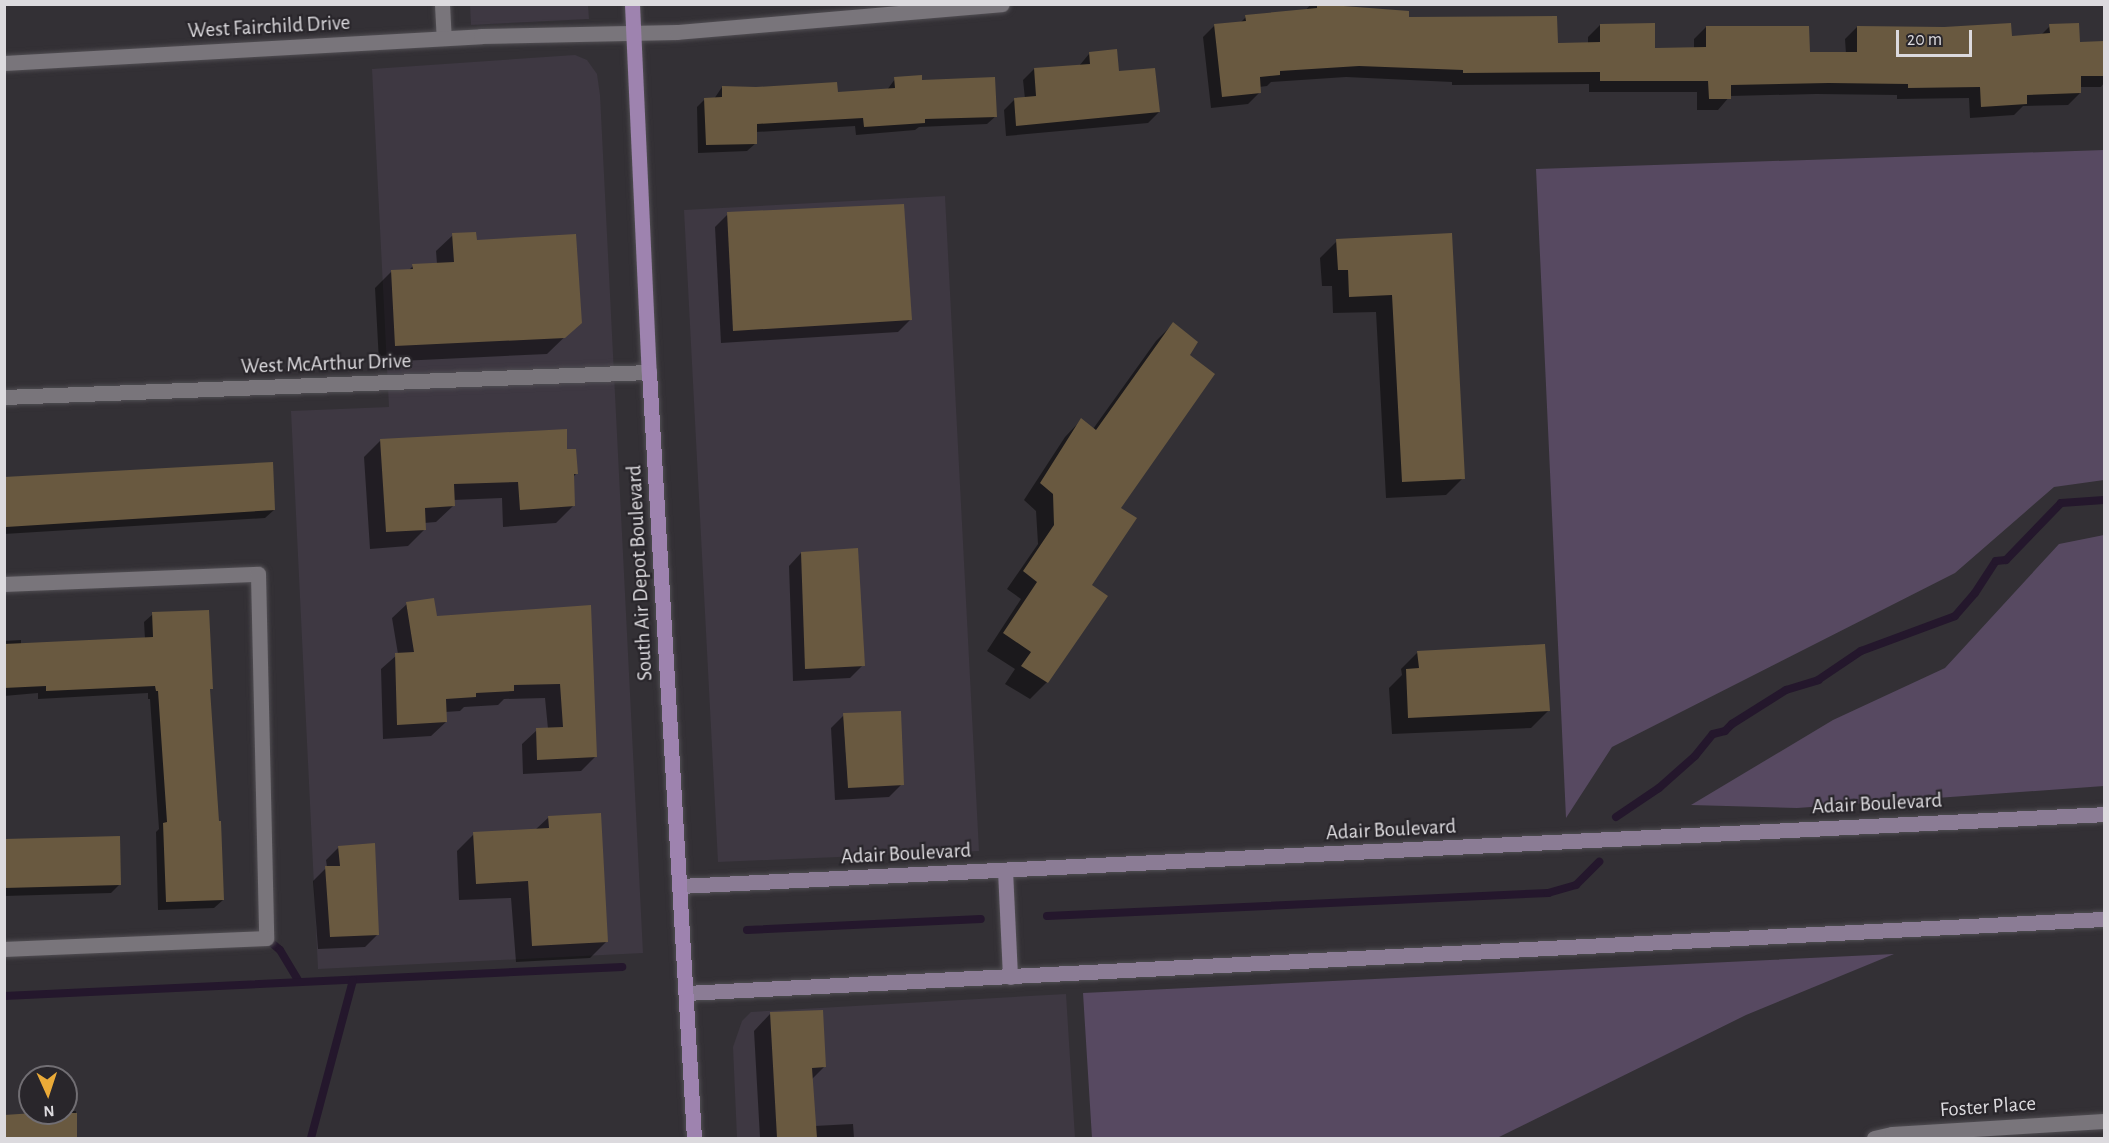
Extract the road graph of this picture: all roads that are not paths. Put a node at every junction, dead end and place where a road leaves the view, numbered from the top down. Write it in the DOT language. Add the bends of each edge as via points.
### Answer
graph roads {
  1 [pos="442,4"];
  2 [pos="632,4"];
  3 [pos="1002,4"];
  4 [pos="633,32"];
  5 [pos="444,38"];
  6 [pos="4,63"];
  7 [pos="649,372"];
  8 [pos="4,397"];
  9 [pos="4,584"];
  10 [pos="2104,814"];
  11 [pos="1005,870"];
  12 [pos="680,886"];
  13 [pos="2104,919"];
  14 [pos="4,949"];
  15 [pos="1010,977"];
  16 [pos="686,993"];
  17 [pos="2104,1121"];
  18 [pos="1958,1135"];
  19 [pos="694,1138"];
  20 [pos="1874,1138"];
  1 -- 5 [label="street"];
  2 -- 4 [label="main road, South Air Depot Boulevard"];
  3 -- 4 [label="street, West Fairchild Drive" via="677,32"];
  4 -- 5 [label="street, West Fairchild Drive"];
  4 -- 7 [label="main road, South Air Depot Boulevard"];
  5 -- 6 [label="street, West Fairchild Drive"];
  7 -- 8 [label="street, West McArthur Drive"];
  7 -- 12 [label="main road, South Air Depot Boulevard"];
  9 -- 14 [label="street" via="258,574 266,938"];
  10 -- 11 [label="street, Adair Boulevard"];
  11 -- 12 [label="street, Adair Boulevard"];
  11 -- 15 [label="street"];
  12 -- 16 [label="main road, South Air Depot Boulevard"];
  13 -- 15 [label="street"];
  15 -- 16 [label="street"];
  16 -- 19 [label="main road, South Air Depot Boulevard"];
  17 -- 18 [label="street, Foster Place"];
  18 -- 20 [label="street, Foster Place" via="1892,1134"];
}
